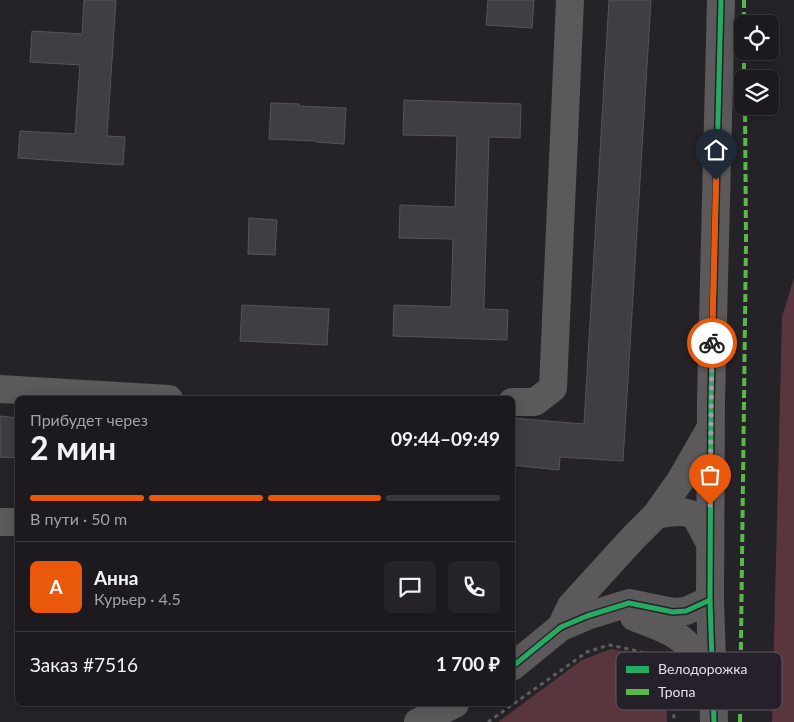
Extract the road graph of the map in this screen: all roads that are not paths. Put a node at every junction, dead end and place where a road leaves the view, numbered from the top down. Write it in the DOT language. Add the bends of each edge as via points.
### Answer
graph roads {
  1 [pos="570,0"];
  2 [pos="721,0"];
  3 [pos="0,388"];
  4 [pos="123,396"];
  5 [pos="515,402"];
  6 [pos="711,428"];
  7 [pos="656,515"];
  8 [pos="0,522"];
  9 [pos="15,522"];
  10 [pos="710,543"];
  11 [pos="710,600"];
  12 [pos="604,611"];
  13 [pos="561,627"];
  14 [pos="694,652"];
  15 [pos="711,652"];
  16 [pos="515,665"];
  17 [pos="414,706"];
  18 [pos="451,706"];
  19 [pos="413,722"];
  20 [pos="418,722"];
  1 -- 5 [label="street" via="553,388 534,402"];
  2 -- 6 [label="street"];
  3 -- 4 [label="street"];
  6 -- 7 [label="street"];
  6 -- 10 [label="street"];
  7 -- 10 [label="street" via="676,512 696,517"];
  7 -- 13 [label="street" via="571,606"];
  8 -- 9 [label="street"];
  10 -- 11 [label="street"];
  11 -- 12 [label="street" via="686,611 673,612 629,603"];
  11 -- 15 [label="street"];
  12 -- 13 [label="street"];
  12 -- 14 [label="street" via="628,615 661,627 681,638"];
  13 -- 16 [label="street"];
  17 -- 19 [label="street"];
  18 -- 20 [label="street"];
}
